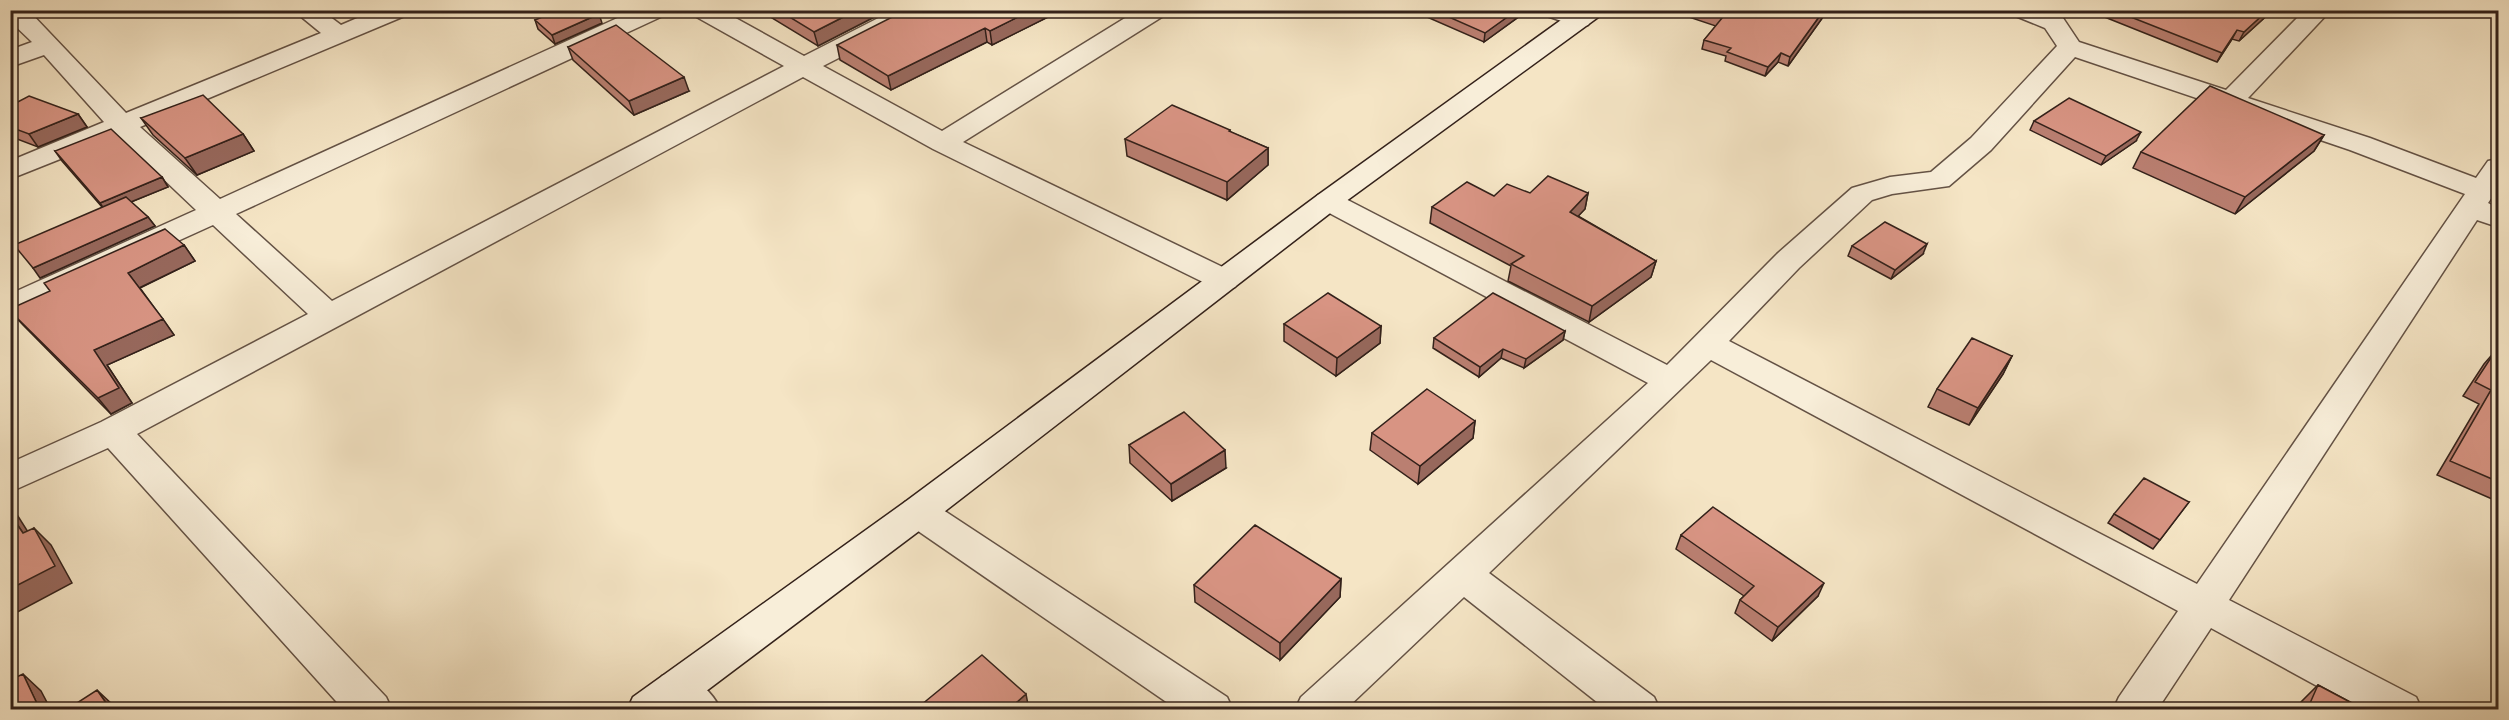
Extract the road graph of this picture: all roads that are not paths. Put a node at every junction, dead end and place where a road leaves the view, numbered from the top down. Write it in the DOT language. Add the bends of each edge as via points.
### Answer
graph roads {
  1 [pos="13,10"];
  2 [pos="305,10"];
  3 [pos="398,10"];
  4 [pos="656,10"];
  5 [pos="702,10"];
  6 [pos="914,10"];
  7 [pos="1156,10"];
  8 [pos="2022,10"];
  9 [pos="2319,10"];
  10 [pos="1575,14"];
  11 [pos="2064,27"];
  12 [pos="339,35"];
  13 [pos="49,45"];
  14 [pos="10,59"];
  15 [pos="802,67"];
  16 [pos="2231,99"];
  17 [pos="122,125"];
  18 [pos="943,143"];
  19 [pos="10,171"];
  20 [pos="2488,196"];
  21 [pos="1328,201"];
  22 [pos="216,213"];
  23 [pos="1224,280"];
  24 [pos="10,307"];
  25 [pos="330,317"];
  26 [pos="1708,344"];
  27 [pos="1671,381"];
  28 [pos="113,431"];
  29 [pos="10,479"];
  30 [pos="918,512"];
  31 [pos="1462,574"];
  32 [pos="2203,605"];
  33 [pos="675,703"];
  34 [pos="371,710"];
  35 [pos="1212,710"];
  36 [pos="1316,710"];
  37 [pos="1639,710"];
  38 [pos="2134,710"];
  39 [pos="2401,710"];
  1 -- 13 [label="street"];
  2 -- 12 [label="street"];
  3 -- 12 [label="street"];
  4 -- 22 [label="street"];
  5 -- 15 [label="street"];
  6 -- 15 [label="street"];
  7 -- 18 [label="street"];
  8 -- 11 [label="street"];
  9 -- 16 [label="street"];
  10 -- 21 [label="street"];
  11 -- 16 [label="street"];
  11 -- 26 [label="street" via="1965,160 1939,180 1863,194 1788,261"];
  12 -- 17 [label="street"];
  13 -- 14 [label="street"];
  13 -- 17 [label="street"];
  15 -- 18 [label="street"];
  15 -- 25 [label="street"];
  16 -- 20 [label="street" via="2360,144"];
  17 -- 19 [label="street"];
  17 -- 22 [label="street"];
  18 -- 23 [label="street"];
  20 -- 32 [label="street"];
  21 -- 23 [label="street"];
  21 -- 27 [label="street"];
  22 -- 24 [label="street"];
  22 -- 25 [label="street"];
  23 -- 30 [label="street"];
  25 -- 28 [label="street"];
  26 -- 27 [label="street"];
  26 -- 32 [label="street"];
  27 -- 31 [label="street"];
  28 -- 29 [label="street"];
  28 -- 34 [label="street"];
  30 -- 33 [label="street"];
  30 -- 35 [label="street"];
  31 -- 36 [label="street"];
  31 -- 37 [label="street"];
  32 -- 38 [label="street"];
  32 -- 39 [label="street"];
}
